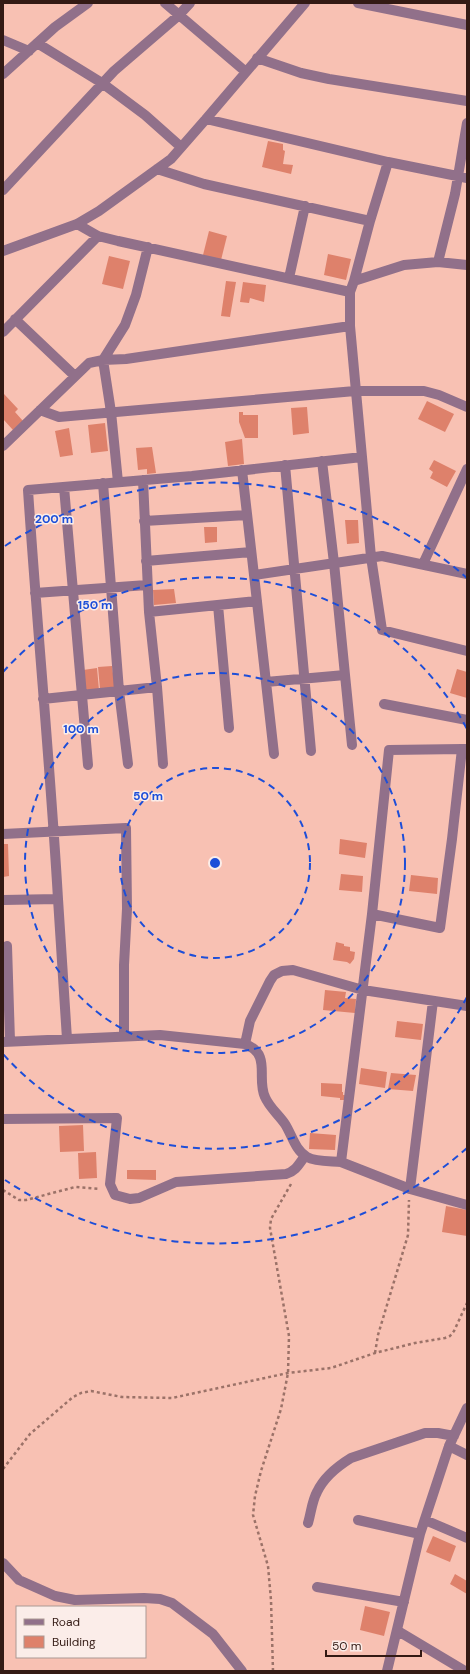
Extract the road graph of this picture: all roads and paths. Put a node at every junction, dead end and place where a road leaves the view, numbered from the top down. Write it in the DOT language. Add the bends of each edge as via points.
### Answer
graph roads {
  1 [pos="165,3"];
  2 [pos="190,3"];
  3 [pos="305,3"];
  4 [pos="358,3"];
  5 [pos="82,4"];
  6 [pos="178,16"];
  7 [pos="467,25"];
  8 [pos="3,40"];
  9 [pos="37,43"];
  10 [pos="29,51"];
  11 [pos="257,58"];
  12 [pos="7,65"];
  13 [pos="246,72"];
  14 [pos="3,74"];
  15 [pos="102,83"];
  16 [pos="467,101"];
  17 [pos="206,119"];
  18 [pos="467,123"];
  19 [pos="181,146"];
  20 [pos="388,162"];
  21 [pos="156,169"];
  22 [pos="463,177"];
  23 [pos="3,190"];
  24 [pos="305,206"];
  25 [pos="370,221"];
  26 [pos="77,224"];
  27 [pos="98,236"];
  28 [pos="148,247"];
  29 [pos="3,251"];
  30 [pos="438,262"];
  31 [pos="467,265"];
  32 [pos="289,278"];
  33 [pos="354,281"];
  34 [pos="350,292"];
  35 [pos="15,319"];
  36 [pos="350,326"];
  37 [pos="3,332"];
  38 [pos="103,360"];
  39 [pos="75,376"];
  40 [pos="355,391"];
  41 [pos="467,407"];
  42 [pos="40,410"];
  43 [pos="111,412"];
  44 [pos="3,446"];
  45 [pos="362,456"];
  46 [pos="322,461"];
  47 [pos="285,465"];
  48 [pos="467,469"];
  49 [pos="242,470"];
  50 [pos="143,480"];
  51 [pos="118,482"];
  52 [pos="103,483"];
  53 [pos="64,487"];
  54 [pos="247,515"];
  55 [pos="144,521"];
  56 [pos="251,552"];
  57 [pos="371,557"];
  58 [pos="146,561"];
  59 [pos="334,563"];
  60 [pos="423,564"];
  61 [pos="294,569"];
  62 [pos="467,574"];
  63 [pos="254,575"];
  64 [pos="147,585"];
  65 [pos="111,587"];
  66 [pos="73,590"];
  67 [pos="35,593"];
  68 [pos="257,601"];
  69 [pos="218,605"];
  70 [pos="148,612"];
  71 [pos="467,651"];
  72 [pos="345,675"];
  73 [pos="304,677"];
  74 [pos="266,682"];
  75 [pos="157,687"];
  76 [pos="119,690"];
  77 [pos="82,694"];
  78 [pos="44,699"];
  79 [pos="384,704"];
  80 [pos="467,720"];
  81 [pos="229,728"];
  82 [pos="352,745"];
  83 [pos="464,749"];
  84 [pos="311,751"];
  85 [pos="274,754"];
  86 [pos="128,764"];
  87 [pos="163,764"];
  88 [pos="88,765"];
  89 [pos="54,830"];
  90 [pos="3,834"];
  91 [pos="58,899"];
  92 [pos="3,900"];
  93 [pos="372,914"];
  94 [pos="7,946"];
  95 [pos="363,990"];
  96 [pos="433,1002"];
  97 [pos="467,1006"];
  98 [pos="124,1036"];
  99 [pos="67,1039"];
  100 [pos="7,1041"];
  101 [pos="245,1044"];
  102 [pos="3,1119"];
  103 [pos="305,1156"];
  104 [pos="340,1162"];
  105 [pos="292,1172"];
  106 [pos="410,1189"];
  107 [pos="3,1190"];
  108 [pos="112,1191"];
  109 [pos="467,1205"];
  110 [pos="467,1303"];
  111 [pos="375,1353"];
  112 [pos="288,1373"];
  113 [pos="467,1408"];
  114 [pos="454,1436"];
  115 [pos="449,1446"];
  116 [pos="467,1455"];
  117 [pos="3,1469"];
  118 [pos="358,1520"];
  119 [pos="425,1520"];
  120 [pos="308,1523"];
  121 [pos="420,1534"];
  122 [pos="467,1538"];
  123 [pos="3,1563"];
  124 [pos="316,1587"];
  125 [pos="404,1602"];
  126 [pos="398,1632"];
  127 [pos="242,1671"];
  128 [pos="273,1671"];
  129 [pos="387,1671"];
  130 [pos="465,1671"];
  1 -- 6 [label="street"];
  2 -- 6 [label="street"];
  3 -- 11 [label="street"];
  4 -- 7 [label="street"];
  5 -- 9 [label="street"];
  6 -- 13 [label="street"];
  6 -- 15 [label="street"];
  8 -- 10 [label="street"];
  9 -- 10 [label="street"];
  9 -- 15 [label="street"];
  10 -- 12 [label="street"];
  11 -- 13 [label="street"];
  11 -- 16 [label="street" via="329,80"];
  12 -- 14 [label="street"];
  13 -- 17 [label="street"];
  15 -- 19 [label="street"];
  15 -- 23 [label="street"];
  17 -- 19 [label="street"];
  17 -- 20 [label="street"];
  18 -- 22 [label="street"];
  19 -- 21 [label="street" via="171,159"];
  20 -- 22 [label="street"];
  20 -- 25 [label="street"];
  21 -- 24 [label="street" via="204,184"];
  21 -- 26 [label="street"];
  22 -- 30 [label="street"];
  24 -- 25 [label="street"];
  24 -- 32 [label="street"];
  25 -- 33 [label="street"];
  26 -- 27 [label="street"];
  26 -- 29 [label="street"];
  27 -- 28 [label="street"];
  27 -- 35 [label="street"];
  28 -- 32 [label="street"];
  28 -- 38 [label="street" via="136,295 125,325"];
  30 -- 31 [label="street"];
  30 -- 33 [label="street" via="404,265"];
  32 -- 34 [label="street"];
  33 -- 34 [label="street"];
  34 -- 36 [label="street"];
  35 -- 37 [label="street"];
  35 -- 39 [label="street"];
  36 -- 38 [label="street" via="126,359"];
  36 -- 40 [label="street"];
  38 -- 39 [label="street" via="89,363"];
  38 -- 43 [label="street"];
  39 -- 42 [label="street"];
  40 -- 41 [label="street" via="424,391"];
  40 -- 43 [label="street"];
  40 -- 45 [label="street"];
  42 -- 43 [label="street" via="59,417"];
  42 -- 44 [label="street"];
  43 -- 51 [label="street"];
  45 -- 46 [label="street"];
  45 -- 57 [label="street"];
  46 -- 47 [label="street"];
  46 -- 59 [label="street"];
  47 -- 49 [label="street"];
  47 -- 61 [label="street"];
  48 -- 60 [label="street"];
  49 -- 50 [label="street"];
  49 -- 54 [label="street"];
  50 -- 51 [label="street"];
  50 -- 55 [label="street"];
  51 -- 52 [label="street"];
  52 -- 53 [label="street"];
  52 -- 65 [label="street"];
  53 -- 66 [label="street"];
  53 -- 67 [label="street" via="28,490"];
  54 -- 55 [label="street"];
  54 -- 56 [label="street"];
  55 -- 58 [label="street"];
  56 -- 58 [label="street"];
  56 -- 63 [label="street"];
  57 -- 59 [label="street"];
  57 -- 60 [label="street" via="382,556"];
  57 -- 71 [label="street" via="382,630"];
  58 -- 64 [label="street"];
  59 -- 61 [label="street"];
  59 -- 72 [label="street"];
  60 -- 62 [label="street"];
  61 -- 63 [label="street"];
  61 -- 73 [label="street"];
  63 -- 68 [label="street"];
  64 -- 65 [label="street"];
  64 -- 70 [label="street"];
  65 -- 66 [label="street"];
  65 -- 76 [label="street"];
  66 -- 67 [label="street"];
  66 -- 77 [label="street"];
  67 -- 78 [label="street"];
  68 -- 69 [label="street"];
  68 -- 74 [label="street"];
  69 -- 70 [label="street"];
  69 -- 81 [label="street"];
  70 -- 75 [label="street"];
  72 -- 73 [label="street"];
  72 -- 82 [label="street"];
  73 -- 74 [label="street"];
  73 -- 84 [label="street"];
  74 -- 85 [label="street"];
  75 -- 76 [label="street"];
  75 -- 87 [label="street"];
  76 -- 77 [label="street"];
  76 -- 86 [label="street"];
  77 -- 78 [label="street"];
  77 -- 88 [label="street"];
  78 -- 89 [label="street"];
  79 -- 80 [label="street"];
  83 -- 93 [label="street" via="389,750"];
  83 -- 93 [label="street" via="440,928"];
  89 -- 90 [label="street"];
  89 -- 91 [label="street"];
  89 -- 98 [label="street" via="126,828"];
  91 -- 92 [label="street"];
  91 -- 99 [label="street"];
  93 -- 95 [label="street"];
  94 -- 100 [label="street"];
  95 -- 96 [label="street"];
  95 -- 101 [label="street" via="293,970 282,971 274,975 253,1013"];
  95 -- 104 [label="street"];
  96 -- 97 [label="street"];
  96 -- 106 [label="street"];
  98 -- 99 [label="street"];
  98 -- 101 [label="street" via="160,1035"];
  99 -- 100 [label="street"];
  101 -- 103 [label="street" via="252,1046 261,1058 262,1089 265,1098"];
  102 -- 108 [label="street" via="117,1118 110,1184"];
  103 -- 104 [label="street"];
  103 -- 105 [label="street"];
  104 -- 106 [label="street"];
  105 -- 108 [label="street" via="176,1182 139,1198 130,1199 115,1195"];
  105 -- 112 [label="path" via="292,1181 271,1219 270,1228 289,1336"];
  106 -- 109 [label="street"];
  106 -- 111 [label="path" via="408,1236"];
  107 -- 108 [label="path" via="19,1200 75,1187"];
  110 -- 111 [label="path" via="450,1336"];
  111 -- 112 [label="path" via="331,1368"];
  112 -- 117 [label="path" via="172,1398 122,1397 91,1391 81,1393 30,1434"];
  112 -- 128 [label="path" via="281,1409 261,1471 253,1515 268,1566"];
  113 -- 114 [label="street"];
  114 -- 115 [label="street"];
  114 -- 120 [label="street" via="425,1433 351,1458 326,1478 317,1492"];
  115 -- 116 [label="street"];
  115 -- 119 [label="street"];
  118 -- 121 [label="street"];
  119 -- 121 [label="street"];
  119 -- 122 [label="street"];
  121 -- 125 [label="street"];
  123 -- 127 [label="street" via="19,1580 55,1596 75,1600 144,1598 172,1603 213,1634"];
  124 -- 125 [label="street"];
  125 -- 126 [label="street"];
  126 -- 129 [label="street"];
  126 -- 130 [label="street"];
}
